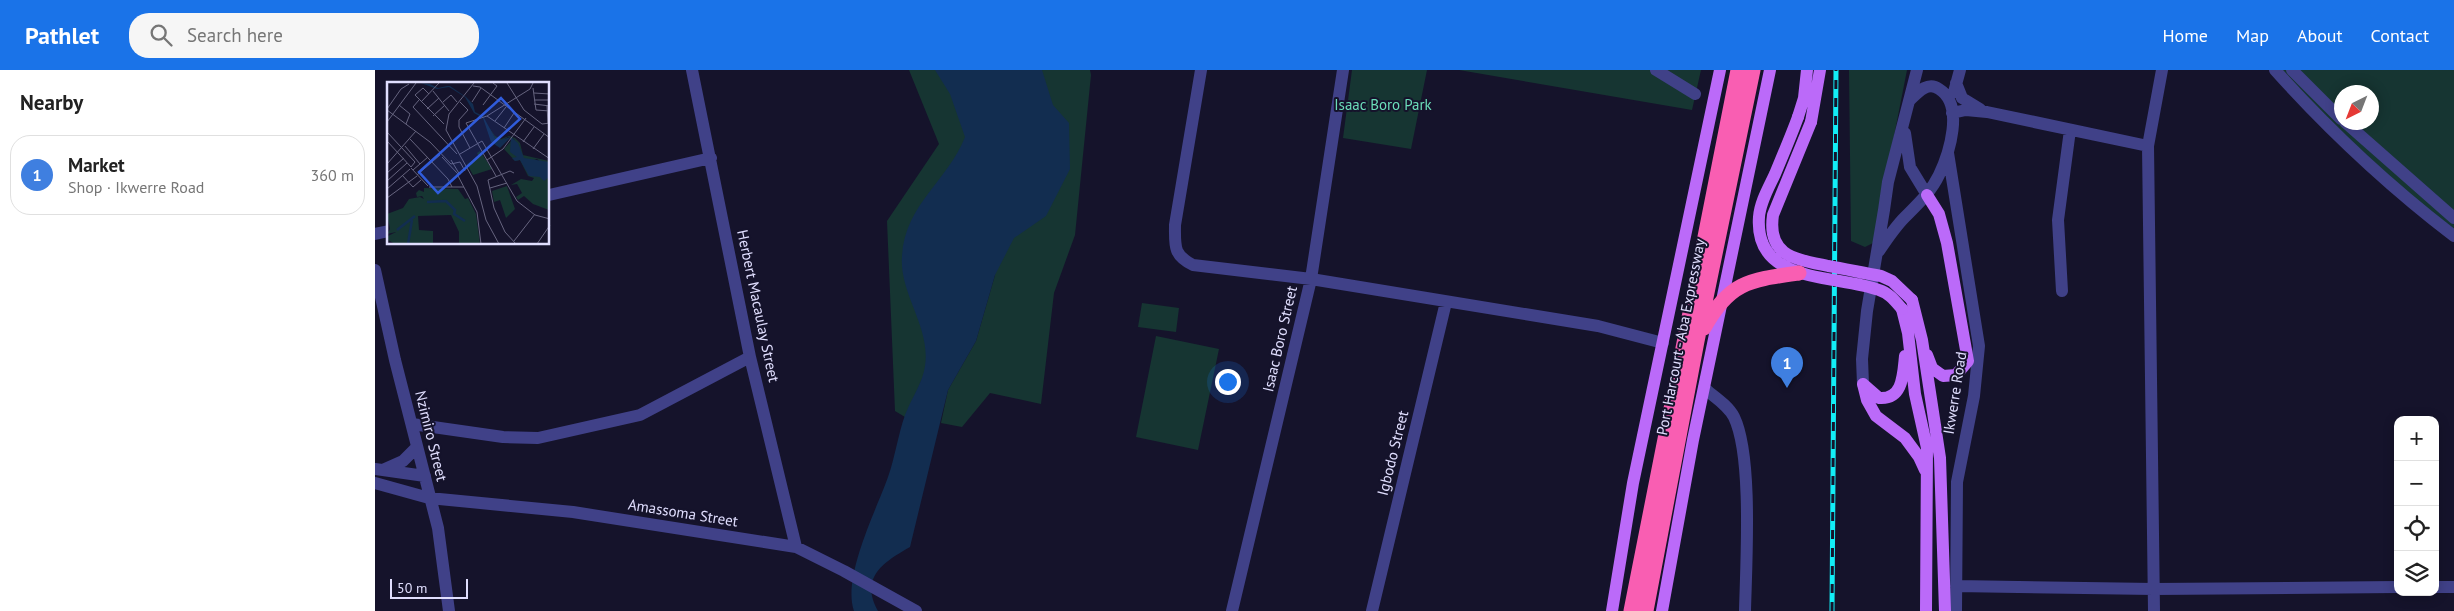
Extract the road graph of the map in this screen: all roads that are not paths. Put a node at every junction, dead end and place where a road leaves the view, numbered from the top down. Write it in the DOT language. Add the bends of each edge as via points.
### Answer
graph roads {
  1 [pos="692,70"];
  2 [pos="1201,70"];
  3 [pos="1343,70"];
  4 [pos="1656,70"];
  5 [pos="1720,70"];
  6 [pos="1738,70"];
  7 [pos="1753,70"];
  8 [pos="1770,70"];
  9 [pos="1807,70"];
  10 [pos="1820,70"];
  11 [pos="1917,70"];
  12 [pos="1960,70"];
  13 [pos="2163,70"];
  14 [pos="2275,70"];
  15 [pos="2293,70"];
  16 [pos="1956,83"];
  17 [pos="1695,94"];
  18 [pos="1910,100"];
  19 [pos="1952,108"];
  20 [pos="1987,112"];
  21 [pos="2334,112"];
  22 [pos="1905,123"];
  23 [pos="2070,130"];
  24 [pos="2354,130"];
  25 [pos="2148,146"];
  26 [pos="1947,153"];
  27 [pos="711,158"];
  28 [pos="1927,194"];
  29 [pos="550,195"];
  30 [pos="2454,218"];
  31 [pos="2454,236"];
  32 [pos="1878,253"];
  33 [pos="375,270"];
  34 [pos="1799,273"];
  35 [pos="1311,280"];
  36 [pos="2062,291"];
  37 [pos="1446,302"];
  38 [pos="1908,333"];
  39 [pos="1922,340"];
  40 [pos="1697,341"];
  41 [pos="1663,343"];
  42 [pos="1711,354"];
  43 [pos="750,357"];
  44 [pos="1863,384"];
  45 [pos="1704,388"];
  46 [pos="412,424"];
  47 [pos="417,448"];
  48 [pos="379,469"];
  49 [pos="425,476"];
  50 [pos="1928,478"];
  51 [pos="375,483"];
  52 [pos="429,498"];
  53 [pos="796,547"];
  54 [pos="1956,586"];
  55 [pos="2394,587"];
  56 [pos="2439,587"];
  57 [pos="2454,587"];
  58 [pos="2154,589"];
  59 [pos="449,611"];
  60 [pos="916,611"];
  61 [pos="1232,611"];
  62 [pos="1371,611"];
  63 [pos="1611,611"];
  64 [pos="1631,611"];
  65 [pos="1646,611"];
  66 [pos="1662,611"];
  67 [pos="1745,611"];
  68 [pos="1926,611"];
  69 [pos="1945,611"];
  70 [pos="1956,611"];
  71 [pos="2154,611"];
  1 -- 27 [label="street, Herbert Macaulay Street"];
  2 -- 35 [label="street" via="1175,226 1175,247 1180,259 1193,265"];
  3 -- 35 [label="street, Isaac Boro Street"];
  4 -- 17 [label="street"];
  5 -- 41 [label="main road"];
  6 -- 64 [label="highway, Port Harcourt - Aba Expressway, bridge"];
  7 -- 40 [label="highway, Port Harcourt - Aba Expressway, bridge"];
  8 -- 42 [label="main road"];
  9 -- 34 [label="main road, bridge" via="1798,117 1759,217 1762,239 1769,256"];
  10 -- 39 [label="main road, bridge" via="1811,122 1773,215 1771,230 1775,243 1785,254 1797,260 1881,276 1892,281 1912,300"];
  11 -- 18 [label="street, Ikwerre Road"];
  12 -- 16 [label="street, Ikwerre Road"];
  13 -- 25 [label="street"];
  14 -- 31 [label="street" via="2354,149"];
  15 -- 21 [label="street"];
  16 -- 19 [label="street, Ikwerre Road"];
  16 -- 20 [label="street" via="1967,104"];
  18 -- 19 [label="street" via="1919,91 1934,86 1947,95"];
  18 -- 22 [label="street, Ikwerre Road"];
  19 -- 20 [label="street"];
  19 -- 26 [label="street, Ikwerre Road"];
  20 -- 23 [label="street"];
  22 -- 28 [label="street" via="1910,167"];
  22 -- 32 [label="street, Ikwerre Road" via="1889,182"];
  23 -- 25 [label="street"];
  23 -- 36 [label="street" via="2058,220"];
  24 -- 30 [label="street"];
  25 -- 58 [label="street"];
  26 -- 28 [label="street, Ikwerre Road" via="1939,176"];
  26 -- 54 [label="street, Ikwerre Road" via="1979,346 1974,396 1957,482"];
  27 -- 29 [label="street"];
  27 -- 43 [label="street, Herbert Macaulay Street"];
  28 -- 32 [label="street, Ikwerre Road" via="1893,231"];
  28 -- 39 [label="main road" via="1939,214 1947,242 1968,361 1956,375 1943,376 1932,368"];
  32 -- 44 [label="street, Ikwerre Road" via="1867,311"];
  33 -- 46 [label="street, Nzimiro Street"];
  34 -- 38 [label="main road, bridge" via="1879,290 1902,309"];
  34 -- 40 [label="highway, bridge" via="1766,277 1730,292 1717,306"];
  35 -- 37 [label="street"];
  35 -- 61 [label="street, Isaac Boro Street"];
  37 -- 41 [label="street" via="1598,326"];
  37 -- 62 [label="street, Igbodo Street"];
  38 -- 44 [label="main road" via="1901,386 1895,396 1879,398"];
  38 -- 50 [label="main road" via="1915,394 1927,448"];
  39 -- 69 [label="main road" via="1940,458"];
  40 -- 65 [label="highway, Port Harcourt - Aba Expressway, bridge"];
  41 -- 42 [label="main road"];
  41 -- 63 [label="main road" via="1633,483"];
  42 -- 45 [label="main road"];
  43 -- 46 [label="street" via="640,415 538,438 503,437"];
  43 -- 53 [label="street, Herbert Macaulay Street"];
  44 -- 50 [label="main road" via="1876,416 1912,446"];
  45 -- 66 [label="main road"];
  45 -- 67 [label="street" via="1733,415 1741,436 1746,521"];
  46 -- 47 [label="street, Nzimiro Street"];
  47 -- 48 [label="street" via="403,461"];
  47 -- 49 [label="street, Nzimiro Street"];
  48 -- 49 [label="street"];
  49 -- 52 [label="street, Nzimiro Street"];
  50 -- 68 [label="main road"];
  51 -- 52 [label="street, Amassoma Street"];
  52 -- 53 [label="street, Amassoma Street" via="573,512"];
  52 -- 59 [label="street, Nzimiro Street" via="439,528"];
  53 -- 60 [label="street, Amassoma Street"];
  54 -- 58 [label="street"];
  54 -- 70 [label="street, Ikwerre Road"];
  55 -- 58 [label="street"];
  56 -- 57 [label="street"];
  58 -- 71 [label="street"];
}
